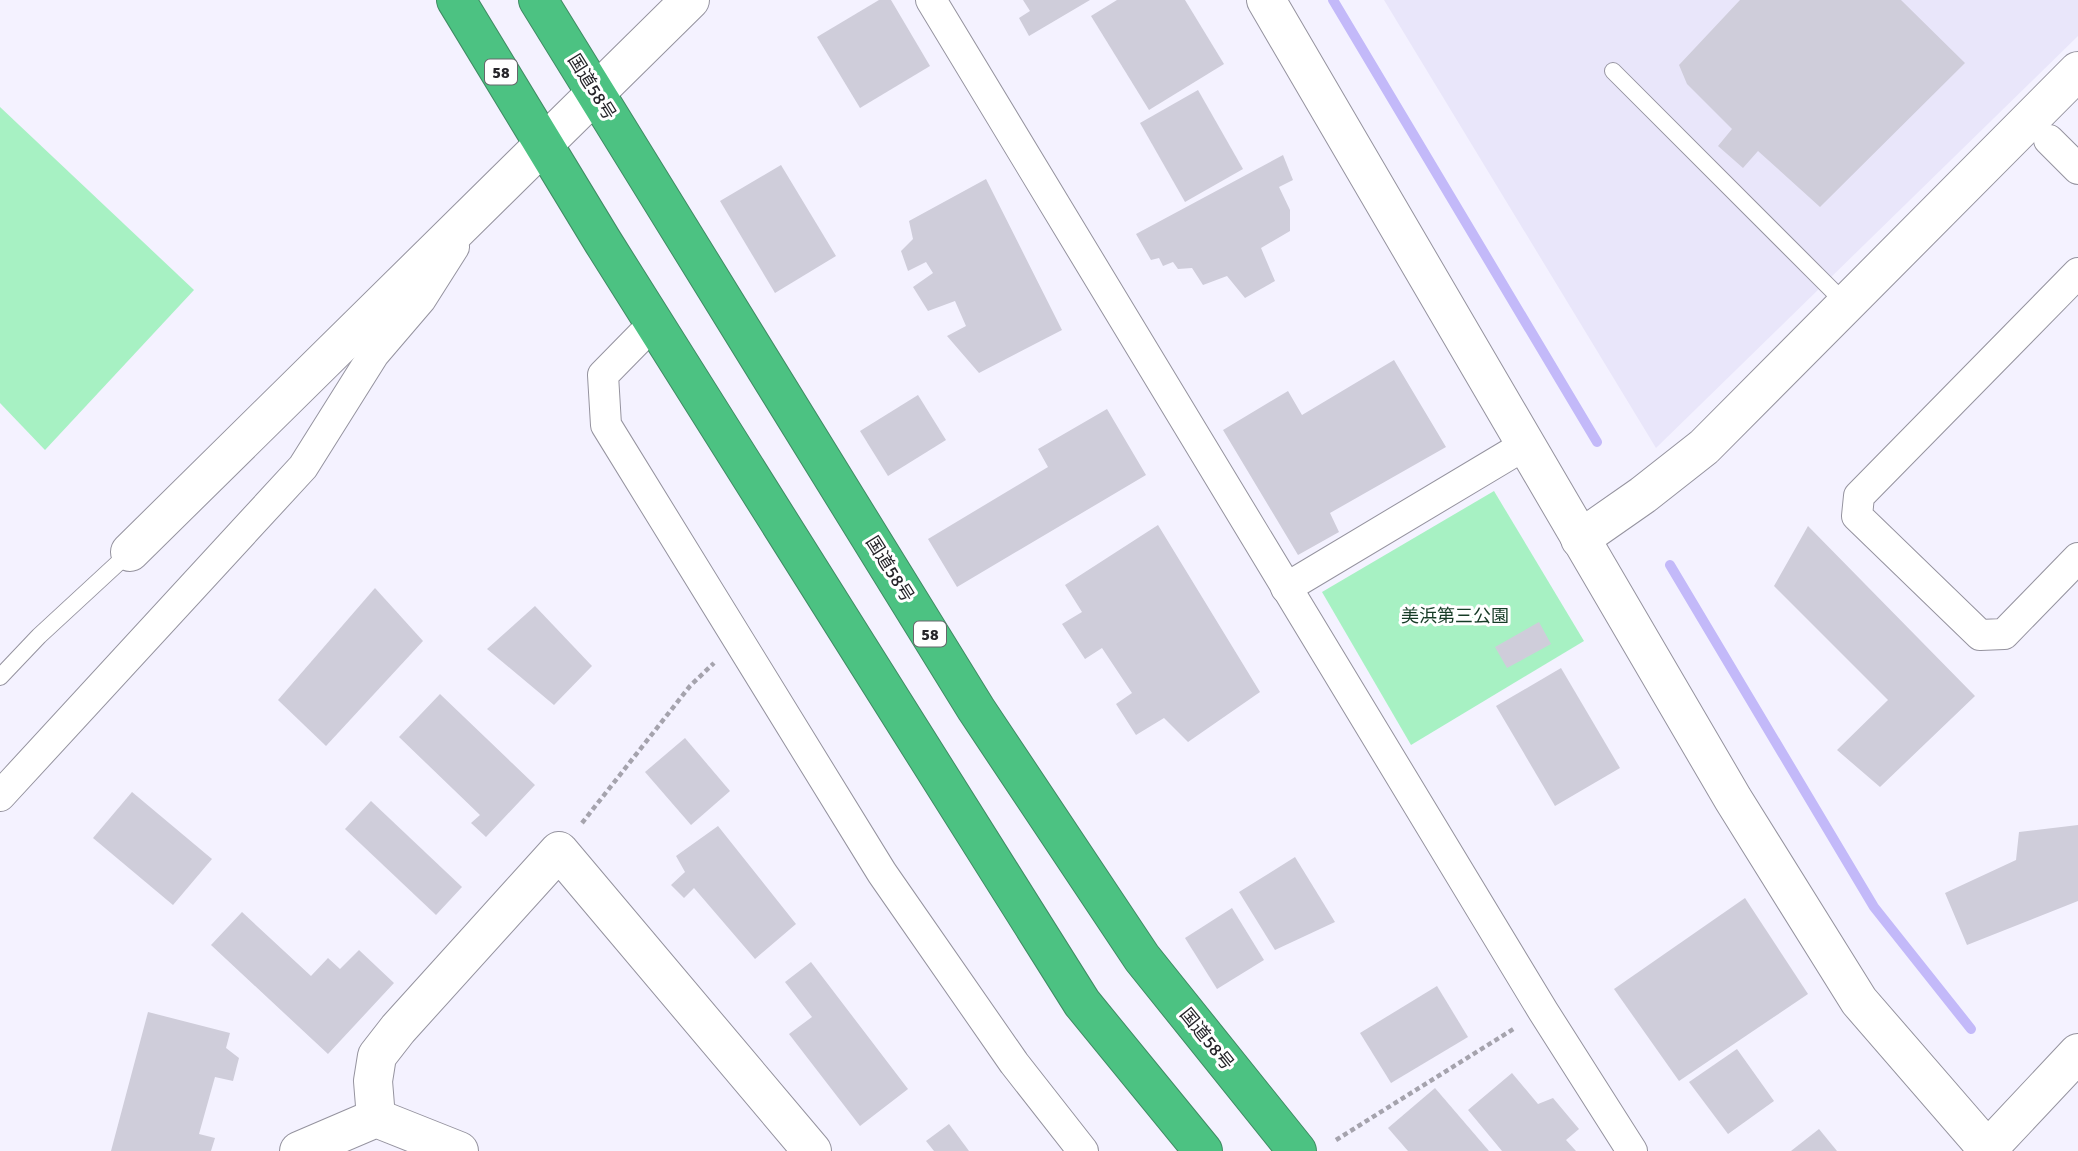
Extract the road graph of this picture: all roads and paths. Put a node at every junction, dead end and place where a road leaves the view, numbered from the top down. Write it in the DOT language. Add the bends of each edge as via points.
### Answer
graph roads {
  1 [pos="456,0"];
  2 [pos="538,0"];
  3 [pos="690,0"];
  4 [pos="931,0"];
  5 [pos="1266,0"];
  6 [pos="1613,71"];
  7 [pos="2078,71"];
  8 [pos="596,94"];
  9 [pos="2049,140"];
  10 [pos="543,145"];
  11 [pos="2078,169"];
  12 [pos="476,211"];
  13 [pos="2078,273"];
  14 [pos="1845,303"];
  15 [pos="654,323"];
  16 [pos="1525,445"];
  17 [pos="1580,539"];
  18 [pos="130,552"];
  19 [pos="2078,558"];
  20 [pos="1286,588"];
  21 [pos="738,640"];
  22 [pos="0,677"];
  23 [pos="0,796"];
  24 [pos="559,851"];
  25 [pos="1543,1011"];
  26 [pos="2078,1053"];
  27 [pos="376,1118"];
  28 [pos="1336,1140"];
  29 [pos="1987,1150"];
  30 [pos="299,1151"];
  31 [pos="458,1151"];
  32 [pos="812,1151"];
  33 [pos="1083,1151"];
  34 [pos="1203,1151"];
  35 [pos="1297,1151"];
  36 [pos="1632,1151"];
  1 -- 10 [label="highway, 58"];
  2 -- 8 [label="highway, 国道58号 / 58"];
  3 -- 8 [label="street"];
  4 -- 20 [label="street"];
  5 -- 16 [label="street"];
  6 -- 14 [label="lane"];
  7 -- 14 [label="street"];
  8 -- 10 [label="street"];
  8 -- 35 [label="highway, 国道58号 / 58" via="976,709 1142,958"];
  9 -- 11 [label="street"];
  10 -- 12 [label="street"];
  10 -- 15 [label="highway, 58"];
  12 -- 18 [label="street"];
  12 -- 23 [label="street" via="421,299 374,354 303,467"];
  13 -- 19 [label="street" via="1859,496 1857,516 1980,635 2004,634"];
  14 -- 17 [label="street" via="1704,447"];
  15 -- 21 [label="street" via="603,375 606,425"];
  15 -- 34 [label="highway, 58" via="1082,1003"];
  16 -- 17 [label="street"];
  16 -- 20 [label="street"];
  17 -- 29 [label="street" via="1859,1001"];
  18 -- 22 [label="lane"];
  20 -- 25 [label="street"];
  21 -- 24 [label="path" via="690,687"];
  21 -- 33 [label="street" via="882,873 1014,1063"];
  24 -- 27 [label="street" via="377,1056 373,1082"];
  24 -- 32 [label="street"];
  25 -- 28 [label="path"];
  25 -- 36 [label="street"];
  26 -- 29 [label="street"];
  27 -- 30 [label="street"];
  27 -- 31 [label="street"];
}
